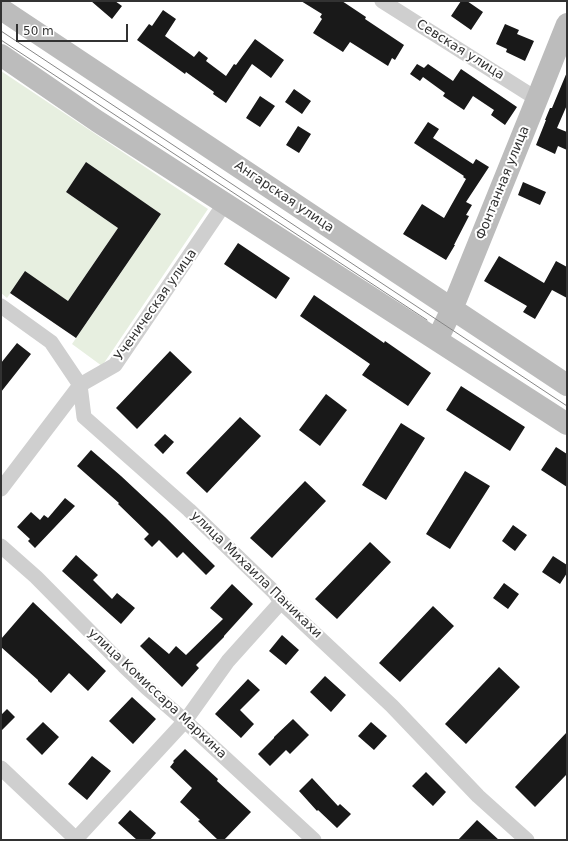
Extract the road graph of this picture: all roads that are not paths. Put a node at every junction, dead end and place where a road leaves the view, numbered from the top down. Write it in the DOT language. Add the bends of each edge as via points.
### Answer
graph roads {
  1 [pos="382,1"];
  2 [pos="1,9"];
  3 [pos="567,24"];
  4 [pos="1,55"];
  5 [pos="538,99"];
  6 [pos="225,204"];
  7 [pos="1,306"];
  8 [pos="452,309"];
  9 [pos="437,340"];
  10 [pos="80,385"];
  11 [pos="567,385"];
  12 [pos="567,424"];
  13 [pos="1,489"];
  14 [pos="1,546"];
  15 [pos="281,602"];
  16 [pos="185,721"];
  17 [pos="1,768"];
  18 [pos="76,840"];
  19 [pos="314,840"];
  20 [pos="527,840"];
  1 -- 5 [label="street, Севская улица"];
  2 -- 8 [label="main road, Ангарская улица"];
  3 -- 5 [label="main road, Фонтанная улица"];
  4 -- 6 [label="main road"];
  5 -- 8 [label="main road, Фонтанная улица"];
  6 -- 9 [label="main road"];
  6 -- 10 [label="street, Ученическая улица" via="115,365"];
  7 -- 10 [label="street, улица Михаила Паникахи" via="51,342"];
  8 -- 9 [label="main road, Фонтанная улица"];
  8 -- 11 [label="main road, Ангарская улица"];
  9 -- 12 [label="main road"];
  10 -- 13 [label="street, Ученическая улица"];
  10 -- 15 [label="street, улица Михаила Паникахи" via="84,417 189,510 274,592"];
  14 -- 16 [label="street, улица Комиссара Маркина" via="36,577 147,688"];
  15 -- 16 [label="street" via="228,661"];
  15 -- 20 [label="street, улица Михаила Паникахи" via="392,706 478,796"];
  16 -- 18 [label="street"];
  16 -- 19 [label="street, улица Комиссара Маркина"];
  17 -- 18 [label="street"];
}
